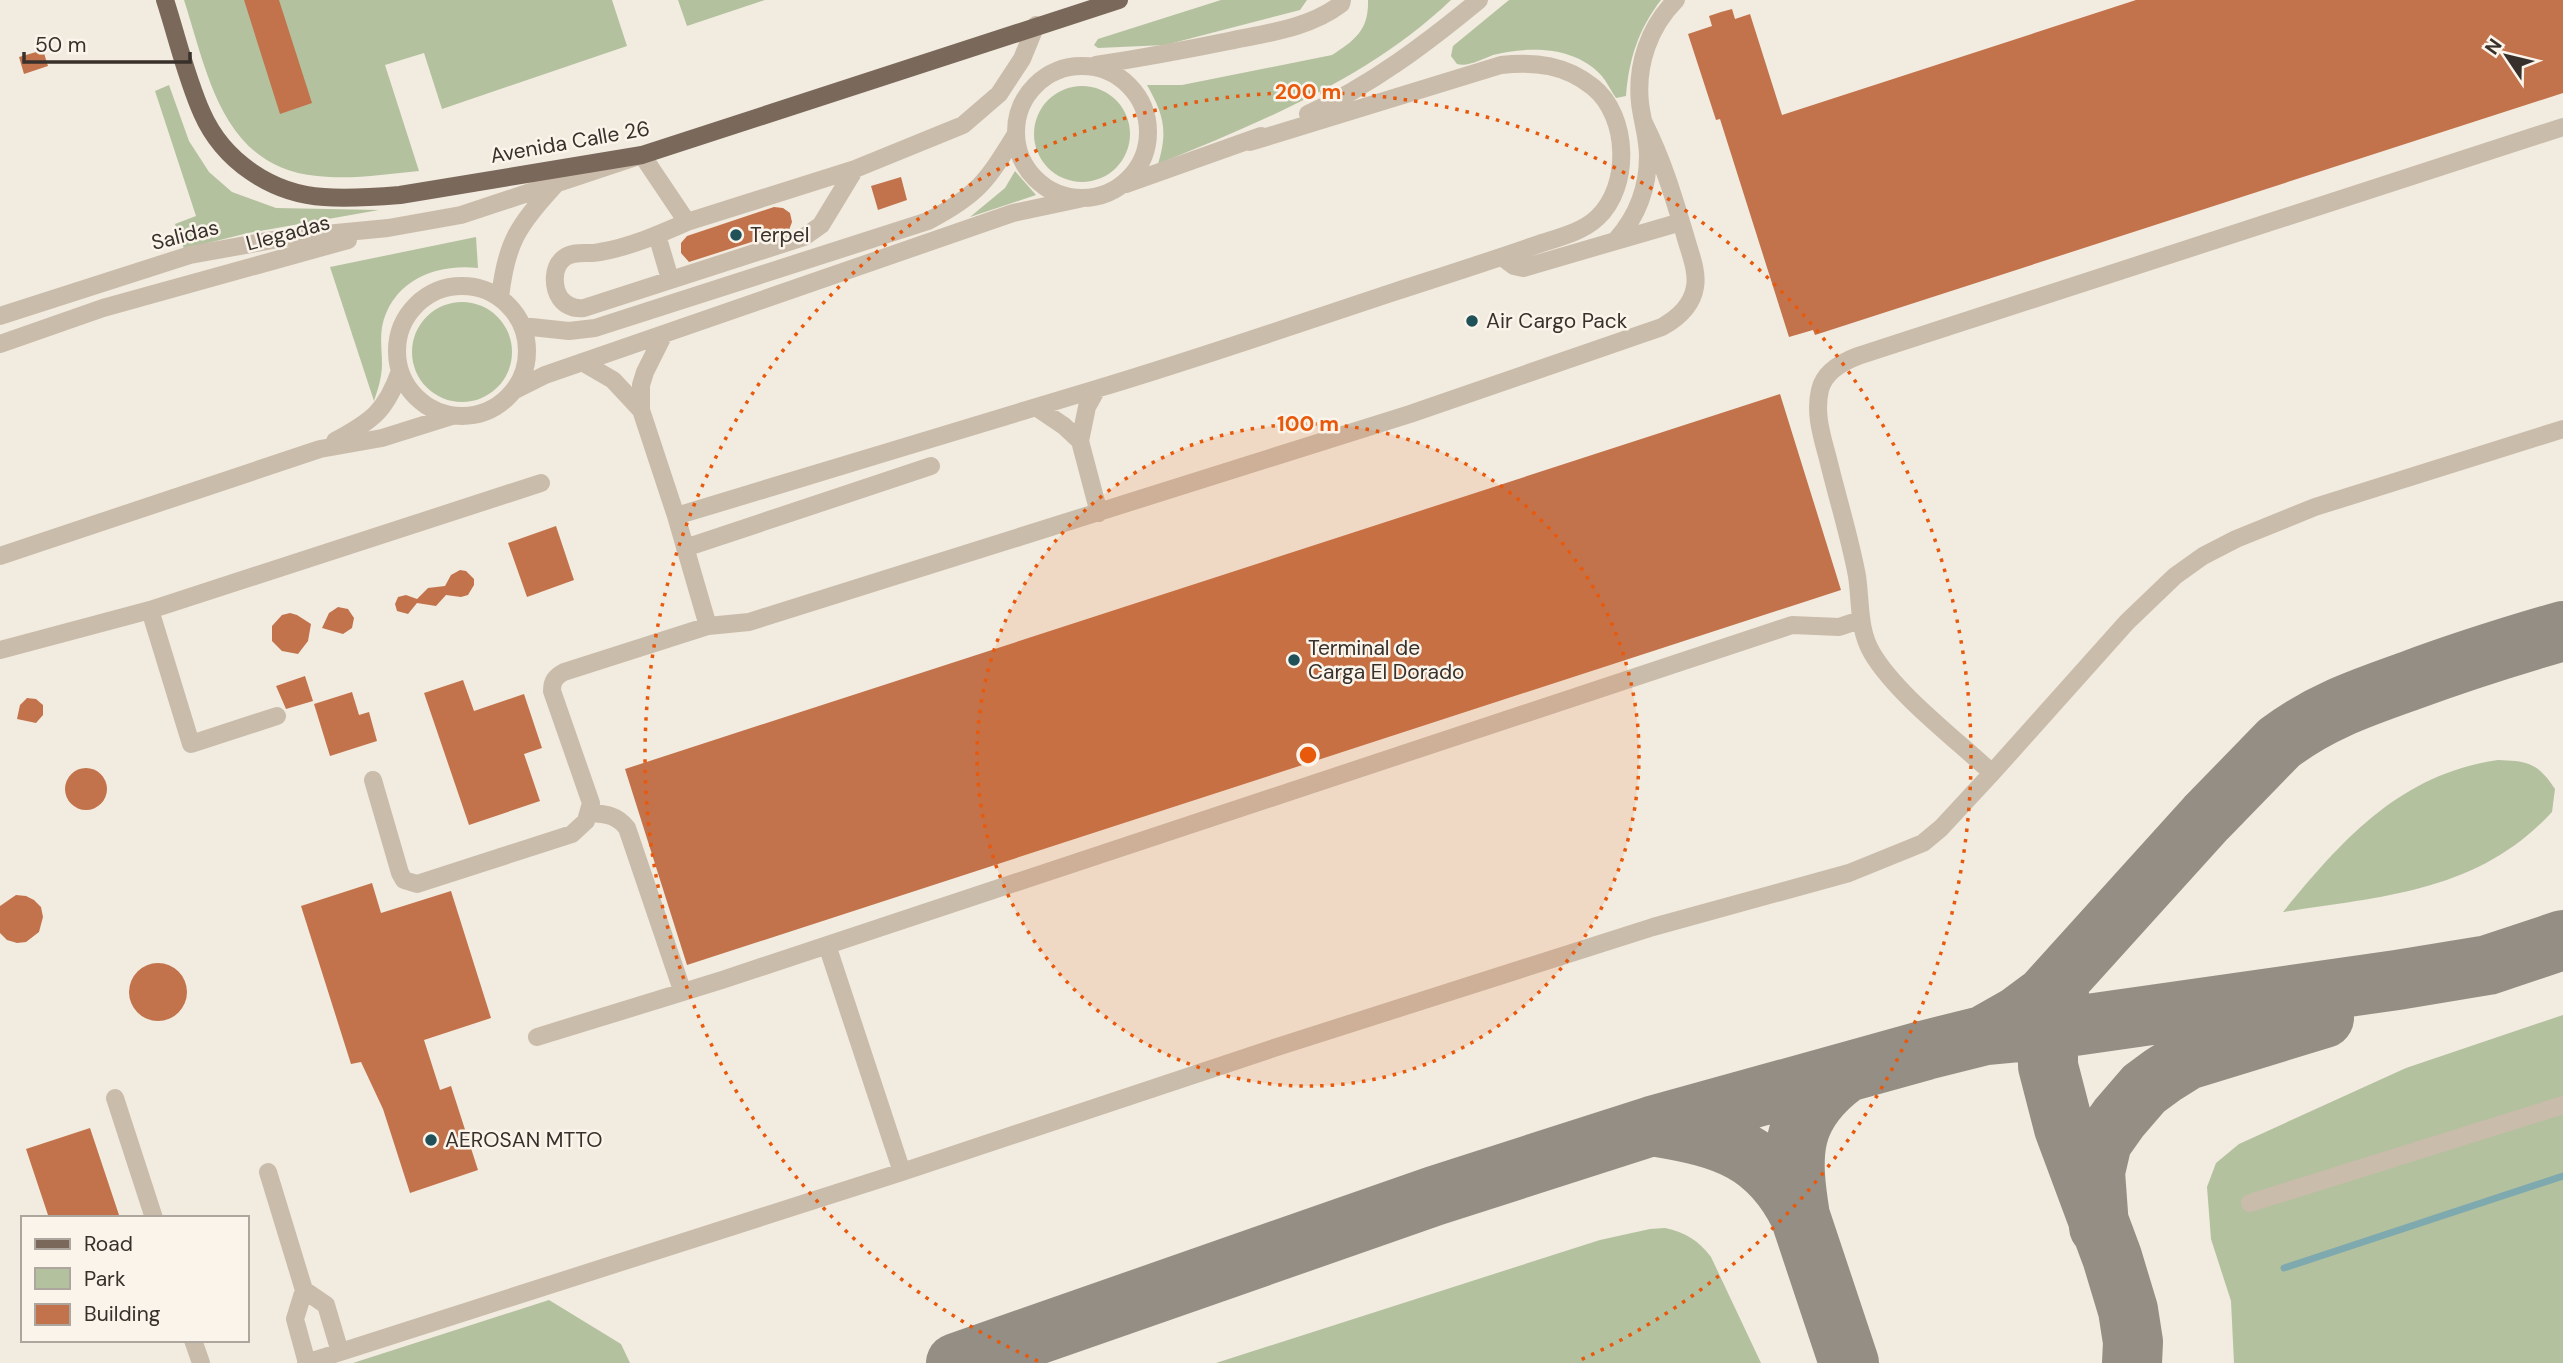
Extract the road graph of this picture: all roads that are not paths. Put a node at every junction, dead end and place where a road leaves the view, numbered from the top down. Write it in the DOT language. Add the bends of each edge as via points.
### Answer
graph roads {
  1 [pos="165,0"];
  2 [pos="1119,0"];
  3 [pos="1342,0"];
  4 [pos="1479,0"];
  5 [pos="1676,0"];
  6 [pos="1036,25"];
  7 [pos="1091,66"];
  8 [pos="1644,123"];
  9 [pos="2563,127"];
  10 [pos="1016,134"];
  11 [pos="1250,142"];
  12 [pos="642,155"];
  13 [pos="855,169"];
  14 [pos="557,183"];
  15 [pos="1122,186"];
  16 [pos="1079,199"];
  17 [pos="687,222"];
  18 [pos="1681,222"];
  19 [pos="388,228"];
  20 [pos="657,235"];
  21 [pos="1617,239"];
  22 [pos="1502,257"];
  23 [pos="670,279"];
  24 [pos="500,298"];
  25 [pos="0,316"];
  26 [pos="522,326"];
  27 [pos="664,334"];
  28 [pos="0,344"];
  29 [pos="582,362"];
  30 [pos="400,371"];
  31 [pos="1097,389"];
  32 [pos="514,390"];
  33 [pos="1036,407"];
  34 [pos="641,414"];
  35 [pos="452,416"];
  36 [pos="2563,429"];
  37 [pos="1080,442"];
  38 [pos="320,449"];
  39 [pos="931,466"];
  40 [pos="541,483"];
  41 [pos="1099,513"];
  42 [pos="676,516"];
  43 [pos="685,548"];
  44 [pos="0,556"];
  45 [pos="150,610"];
  46 [pos="1860,621"];
  47 [pos="708,626"];
  48 [pos="0,650"];
  49 [pos="276,716"];
  50 [pos="1992,773"];
  51 [pos="373,780"];
  52 [pos="590,813"];
  53 [pos="827,945"];
  54 [pos="682,990"];
  55 [pos="537,1037"];
  56 [pos="115,1098"];
  57 [pos="2563,1105"];
  58 [pos="268,1172"];
  59 [pos="902,1172"];
  60 [pos="2250,1203"];
  61 [pos="153,1216"];
  62 [pos="304,1290"];
  63 [pos="194,1342"];
  64 [pos="340,1352"];
  65 [pos="201,1363"];
  66 [pos="306,1363"];
  1 -- 12 [label="main road, Avenida Calle 26" via="213,134 236,162 292,191 322,197 400,195"];
  2 -- 6 [label="main road, Avenida Calle 26"];
  3 -- 7 [label="street" via="1318,19 1293,26"];
  4 -- 11 [label="street" via="1336,102"];
  5 -- 8 [label="street" via="1651,34 1645,52 1639,88"];
  6 -- 12 [label="main road, Avenida Calle 26"];
  6 -- 13 [label="street" via="999,94 963,125"];
  7 -- 10 [label="street" via="1068,67 1047,76 1030,92 1019,112"];
  7 -- 15 [label="street" via="1130,86 1143,104 1149,126 1147,149 1138,169"];
  8 -- 18 [label="street" via="1663,161"];
  8 -- 21 [label="street" via="1648,155 1645,189"];
  9 -- 46 [label="street" via="1845,360 1821,385 1818,419 1857,577"];
  10 -- 16 [label="street" via="1028,172 1042,186"];
  10 -- 26 [label="street" via="972,195 928,221 595,328 569,331"];
  11 -- 15 [label="street"];
  11 -- 22 [label="street" via="1501,65 1540,64 1562,69 1602,96 1621,151 1620,180 1610,203 1585,228"];
  12 -- 14 [label="street"];
  12 -- 17 [label="street"];
  13 -- 17 [label="street"];
  13 -- 23 [label="street" via="821,225 804,237"];
  14 -- 19 [label="street" via="461,215"];
  14 -- 24 [label="street, Avenida Calle 26" via="530,212 512,241"];
  15 -- 16 [label="street" via="1102,196"];
  16 -- 27 [label="street" via="1013,213"];
  17 -- 20 [label="street"];
  18 -- 21 [label="street"];
  18 -- 41 [label="street" via="1696,273 1695,287 1685,310 1662,327 1410,414"];
  19 -- 25 [label="street, Salidas" via="284,238 190,255"];
  19 -- 28 [label="street, Llegadas" via="103,308"];
  20 -- 23 [label="street"];
  20 -- 23 [label="street" via="601,252 565,257 555,275 557,293 568,305 583,308"];
  21 -- 22 [label="street" via="1523,268"];
  22 -- 31 [label="street"];
  24 -- 26 [label="street"];
  24 -- 30 [label="street" via="462,286 424,299 401,331"];
  26 -- 32 [label="street" via="525,370"];
  27 -- 29 [label="street"];
  27 -- 34 [label="street" via="641,385"];
  29 -- 32 [label="street"];
  29 -- 34 [label="street" via="613,380"];
  30 -- 35 [label="street" via="420,401"];
  30 -- 38 [label="street" via="391,396 371,421"];
  31 -- 33 [label="street"];
  31 -- 37 [label="street" via="1083,421"];
  32 -- 35 [label="street" via="487,412"];
  33 -- 37 [label="street"];
  33 -- 42 [label="street"];
  34 -- 42 [label="street"];
  35 -- 38 [label="street" via="382,438"];
  36 -- 50 [label="street" via="2315,507 2203,556 2127,622"];
  37 -- 41 [label="street"];
  38 -- 44 [label="street"];
  39 -- 43 [label="street"];
  40 -- 45 [label="street"];
  41 -- 47 [label="street" via="749,622"];
  42 -- 43 [label="street"];
  43 -- 47 [label="street"];
  45 -- 48 [label="street"];
  45 -- 49 [label="street" via="191,744"];
  46 -- 50 [label="street" via="1882,669"];
  46 -- 53 [label="street" via="1839,627 1792,625"];
  47 -- 52 [label="street" via="556,677 552,691 589,793"];
  50 -- 59 [label="street" via="1923,843 1849,873 1653,927"];
  51 -- 52 [label="street" via="400,873 404,880 416,884 572,834"];
  52 -- 54 [label="street" via="611,815 627,828"];
  53 -- 54 [label="street"];
  53 -- 59 [label="street"];
  54 -- 55 [label="street"];
  56 -- 61 [label="street"];
  57 -- 60 [label="street"];
  58 -- 62 [label="street"];
  59 -- 64 [label="street"];
  62 -- 64 [label="street" via="327,1306"];
  62 -- 66 [label="street" via="295,1319"];
  63 -- 65 [label="street"];
  64 -- 66 [label="street"];
}
